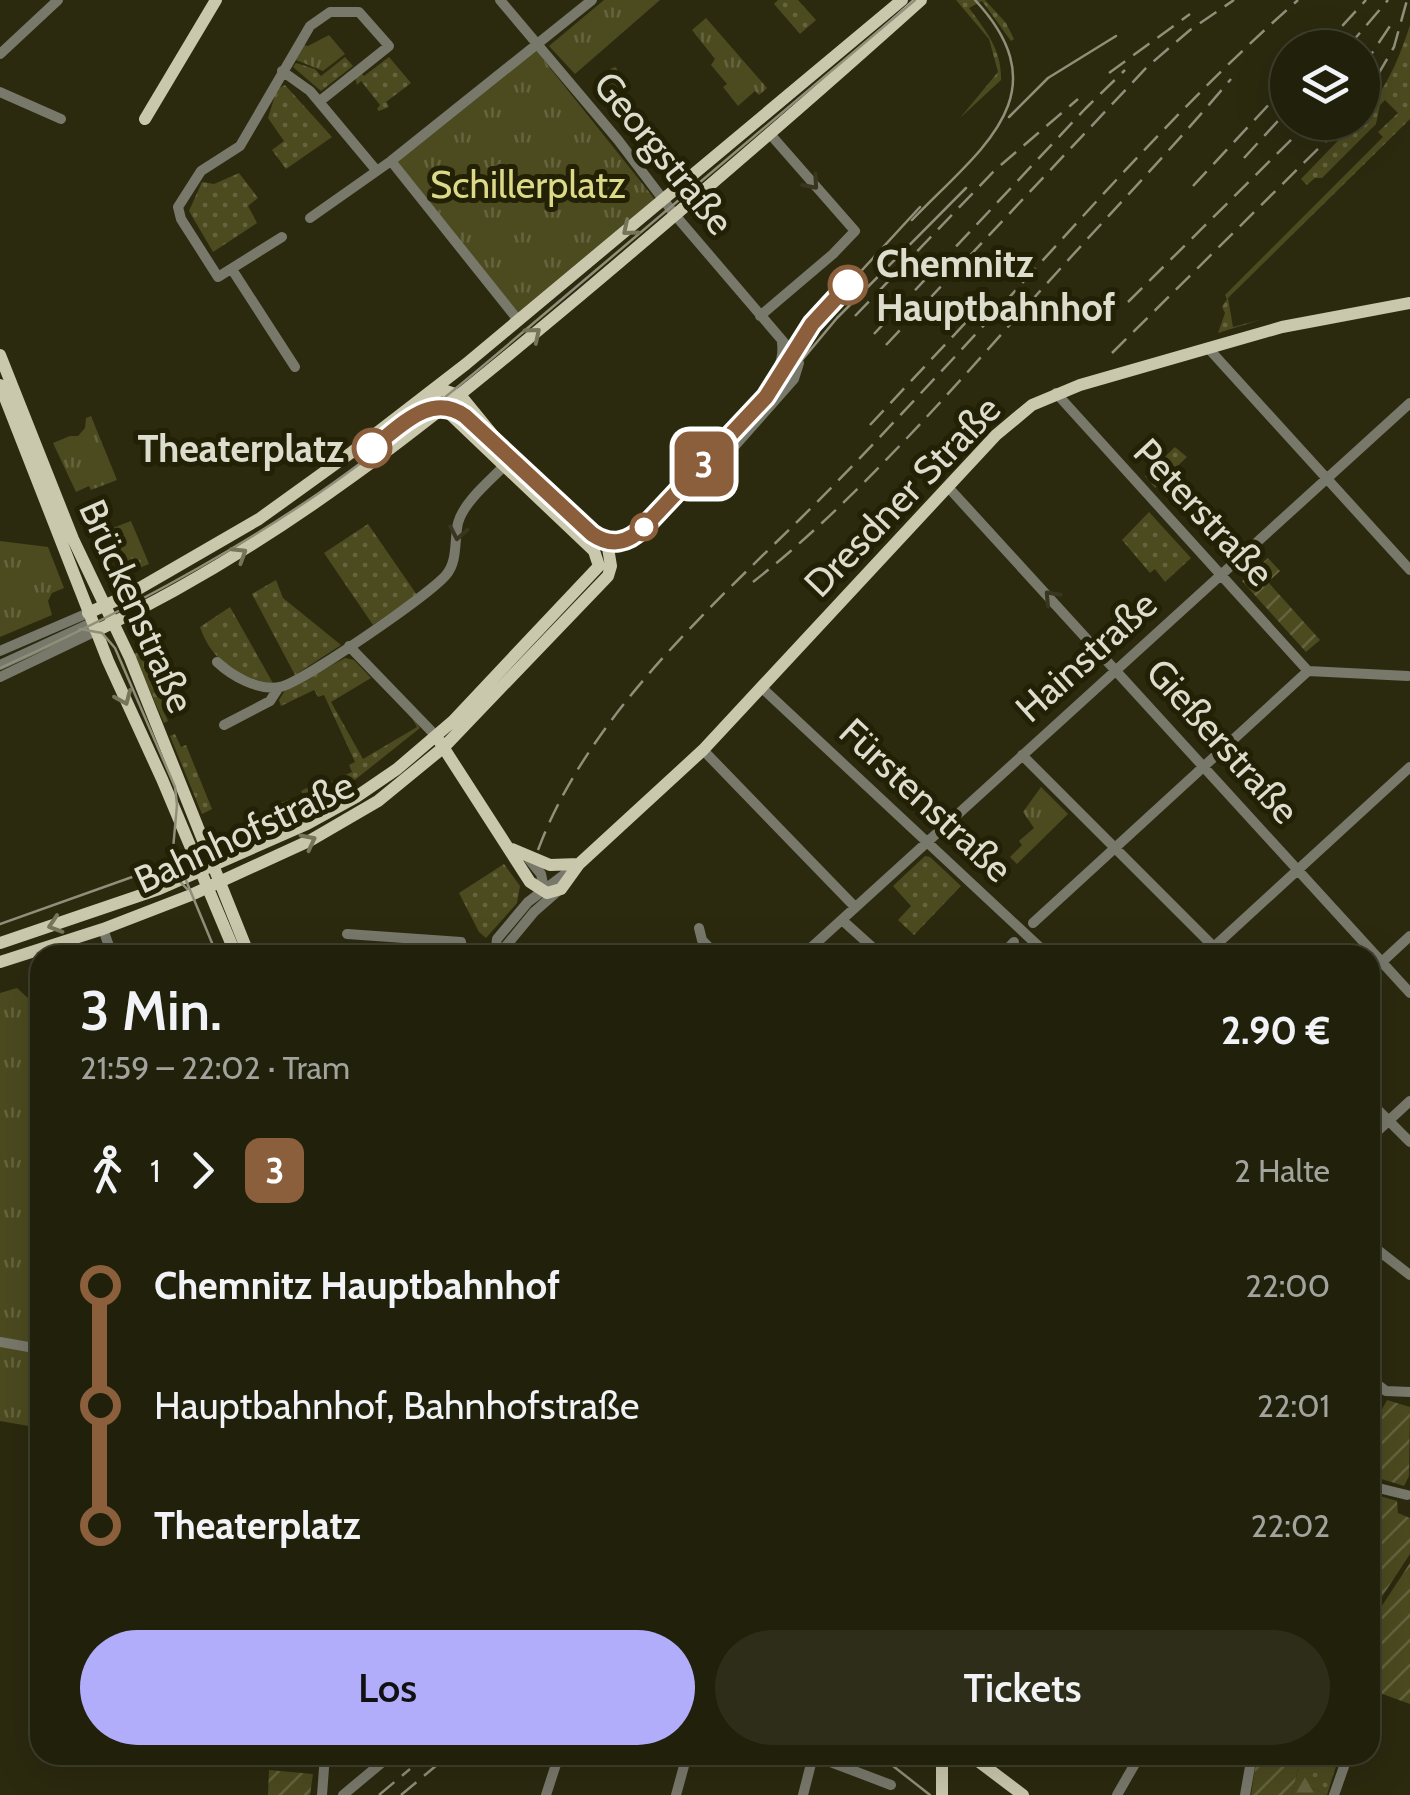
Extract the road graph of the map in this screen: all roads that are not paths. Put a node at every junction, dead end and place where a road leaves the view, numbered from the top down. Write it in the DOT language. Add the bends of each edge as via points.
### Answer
graph roads {
  1 [pos="58,0"];
  2 [pos="216,0"];
  3 [pos="500,0"];
  4 [pos="592,0"];
  5 [pos="902,0"];
  6 [pos="922,0"];
  7 [pos="537,44"];
  8 [pos="0,54"];
  9 [pos="282,71"];
  10 [pos="0,92"];
  11 [pos="320,102"];
  12 [pos="61,119"];
  13 [pos="145,119"];
  14 [pos="770,134"];
  15 [pos="391,161"];
  16 [pos="376,170"];
  17 [pos="663,199"];
  18 [pos="674,215"];
  19 [pos="310,218"];
  20 [pos="282,237"];
  21 [pos="233,270"];
  22 [pos="1410,303"];
  23 [pos="760,316"];
  24 [pos="518,320"];
  25 [pos="0,340"];
  26 [pos="782,343"];
  27 [pos="1208,348"];
  28 [pos="0,354"];
  29 [pos="462,367"];
  30 [pos="295,368"];
  31 [pos="0,385"];
  32 [pos="1056,393"];
  33 [pos="455,394"];
  34 [pos="426,396"];
  35 [pos="1410,403"];
  36 [pos="448,406"];
  37 [pos="509,460"];
  38 [pos="1326,478"];
  39 [pos="948,487"];
  40 [pos="1410,570"];
  41 [pos="1222,574"];
  42 [pos="103,606"];
  43 [pos="90,623"];
  44 [pos="112,623"];
  45 [pos="349,646"];
  46 [pos="0,652"];
  47 [pos="218,662"];
  48 [pos="0,665"];
  49 [pos="1117,669"];
  50 [pos="1308,670"];
  51 [pos="1410,676"];
  52 [pos="0,677"];
  53 [pos="280,687"];
  54 [pos="762,688"];
  55 [pos="224,726"];
  56 [pos="440,741"];
  57 [pos="704,750"];
  58 [pos="1022,755"];
  59 [pos="1204,764"];
  60 [pos="1410,767"];
  61 [pos="927,842"];
  62 [pos="510,847"];
  63 [pos="1113,848"];
  64 [pos="528,858"];
  65 [pos="580,864"];
  66 [pos="206,868"];
  67 [pos="1298,868"];
  68 [pos="213,885"];
  69 [pos="561,889"];
  70 [pos="543,890"];
  71 [pos="532,905"];
  72 [pos="855,907"];
  73 [pos="842,920"];
  74 [pos="1033,922"];
  75 [pos="699,928"];
  76 [pos="103,929"];
  77 [pos="347,934"];
  78 [pos="1410,936"];
  79 [pos="1014,942"];
  80 [pos="0,943"];
  81 [pos="53,945"];
  82 [pos="109,945"];
  83 [pos="233,945"];
  84 [pos="244,945"];
  85 [pos="462,945"];
  86 [pos="496,945"];
  87 [pos="707,945"];
  88 [pos="814,945"];
  89 [pos="871,945"];
  90 [pos="1011,945"];
  91 [pos="1037,945"];
  92 [pos="1207,945"];
  93 [pos="1221,945"];
  94 [pos="1367,945"];
  95 [pos="30,952"];
  96 [pos="1380,960"];
  97 [pos="0,962"];
  98 [pos="1382,962"];
  99 [pos="1410,993"];
  100 [pos="1410,1101"];
  101 [pos="1380,1113"];
  102 [pos="1388,1121"];
  103 [pos="1380,1129"];
  104 [pos="1410,1142"];
  105 [pos="1380,1252"];
  106 [pos="1410,1275"];
  107 [pos="0,1342"];
  108 [pos="30,1346"];
  109 [pos="1380,1386"];
  110 [pos="1410,1392"];
  111 [pos="1380,1488"];
  112 [pos="1407,1495"];
  113 [pos="325,1765"];
  114 [pos="380,1765"];
  115 [pos="556,1765"];
  116 [pos="684,1765"];
  117 [pos="811,1765"];
  118 [pos="838,1765"];
  119 [pos="942,1765"];
  120 [pos="983,1765"];
  121 [pos="1134,1765"];
  122 [pos="1250,1765"];
  123 [pos="1344,1765"];
  124 [pos="891,1784"];
  125 [pos="322,1795"];
  126 [pos="343,1795"];
  127 [pos="546,1795"];
  128 [pos="676,1795"];
  129 [pos="803,1795"];
  130 [pos="942,1795"];
  131 [pos="1022,1795"];
  132 [pos="1117,1795"];
  133 [pos="1245,1795"];
  134 [pos="1334,1795"];
  1 -- 8 [label="street"];
  2 -- 13 [label="main road"];
  3 -- 7 [label="street, Georgstraße"];
  4 -- 7 [label="street"];
  5 -- 17 [label="main road"];
  6 -- 14 [label="main road"];
  7 -- 15 [label="street"];
  7 -- 17 [label="street, Georgstraße"];
  9 -- 11 [label="street"];
  9 -- 11 [label="street" via="310,26 330,12 358,12 390,46"];
  9 -- 21 [label="street" via="240,146 201,171 178,207 218,277"];
  10 -- 12 [label="street"];
  11 -- 16 [label="street"];
  14 -- 18 [label="main road"];
  14 -- 23 [label="street, one-way" via="855,230"];
  15 -- 16 [label="street"];
  15 -- 24 [label="street"];
  16 -- 19 [label="street"];
  17 -- 18 [label="street, Georgstraße"];
  17 -- 24 [label="main road, one-way"];
  18 -- 23 [label="street, Georgstraße"];
  33 -- 18 [label="main road, one-way"];
  20 -- 21 [label="street"];
  21 -- 30 [label="street"];
  22 -- 27 [label="main road, Dresdner Straße" via="1328,316"];
  23 -- 26 [label="street, Georgstraße"];
  24 -- 29 [label="main road"];
  25 -- 28 [label="main road, Brückenstraße"];
  26 -- 26 [label="street" via="798,372 710,476 696,461 769,386 782,364"];
  27 -- 32 [label="main road, Dresdner Straße"];
  27 -- 38 [label="street"];
  28 -- 42 [label="main road, Brückenstraße"];
  29 -- 33 [label="main road"];
  29 -- 34 [label="main road"];
  31 -- 43 [label="main road, Brückenstraße"];
  32 -- 39 [label="main road, Dresdner Straße" via="1008,423"];
  32 -- 41 [label="street, Peterstraße"];
  33 -- 34 [label="main road" via="437,390"];
  33 -- 36 [label="main road"];
  33 -- 37 [label="main road"];
  34 -- 42 [label="main road" via="258,518"];
  35 -- 38 [label="street, Hainstraße"];
  36 -- 37 [label="main road"];
  44 -- 36 [label="main road, one-way" via="295,519"];
  37 -- 45 [label="street, one-way" via="463,513 444,578"];
  37 -- 56 [label="main road, Bahnhofstraße" via="606,542 612,566"];
  38 -- 40 [label="street"];
  38 -- 41 [label="street, Hainstraße"];
  49 -- 39 [label="street, Gießerstraße, one-way"];
  39 -- 54 [label="main road, Dresdner Straße"];
  41 -- 49 [label="street, Hainstraße"];
  41 -- 50 [label="street, Peterstraße"];
  42 -- 43 [label="main road"];
  42 -- 44 [label="main road, Brückenstraße"];
  43 -- 44 [label="main road"];
  43 -- 46 [label="street"];
  43 -- 48 [label="street"];
  43 -- 52 [label="street"];
  43 -- 66 [label="main road, Brückenstraße, one-way"];
  44 -- 66 [label="main road, Brückenstraße"];
  45 -- 53 [label="street"];
  45 -- 56 [label="street"];
  47 -- 53 [label="street" via="240,678"];
  49 -- 58 [label="street, Hainstraße"];
  49 -- 59 [label="street, Gießerstraße"];
  50 -- 51 [label="street"];
  50 -- 59 [label="street"];
  53 -- 55 [label="street" via="270,701"];
  54 -- 57 [label="main road, Dresdner Straße"];
  54 -- 61 [label="street, Fürstenstraße"];
  56 -- 62 [label="main road"];
  56 -- 66 [label="main road, Bahnhofstraße" via="340,806"];
  68 -- 56 [label="main road, Bahnhofstraße, one-way" via="346,822 383,798"];
  57 -- 65 [label="main road, Dresdner Straße"];
  57 -- 72 [label="street"];
  58 -- 61 [label="street, Hainstraße"];
  58 -- 63 [label="street"];
  59 -- 63 [label="street"];
  59 -- 67 [label="street, Gießerstraße"];
  60 -- 67 [label="street"];
  61 -- 72 [label="street, Hainstraße"];
  61 -- 91 [label="street, Fürstenstraße"];
  62 -- 64 [label="main road"];
  62 -- 70 [label="main road" via="525,876"];
  63 -- 74 [label="street"];
  63 -- 92 [label="street"];
  64 -- 65 [label="main road"];
  64 -- 70 [label="street"];
  65 -- 69 [label="main road, Dresdner Straße"];
  65 -- 70 [label="street, Dresdner Straße"];
  66 -- 68 [label="main road, Brückenstraße"];
  66 -- 80 [label="main road, Bahnhofstraße, one-way"];
  67 -- 93 [label="street"];
  67 -- 94 [label="street, Gießerstraße"];
  68 -- 76 [label="main road, Bahnhofstraße"];
  68 -- 83 [label="main road"];
  68 -- 84 [label="main road"];
  69 -- 70 [label="main road"];
  69 -- 71 [label="street"];
  70 -- 71 [label="street, Dresdner Straße"];
  71 -- 86 [label="street"];
  72 -- 73 [label="street, Hainstraße"];
  73 -- 88 [label="street, Hainstraße"];
  73 -- 89 [label="street"];
  75 -- 87 [label="street"];
  76 -- 81 [label="main road, Bahnhofstraße"];
  76 -- 82 [label="street"];
  77 -- 85 [label="street"];
  78 -- 98 [label="street"];
  79 -- 90 [label="street"];
  95 -- 97 [label="main road, Bahnhofstraße"];
  96 -- 98 [label="street, Gießerstraße"];
  98 -- 99 [label="street, Gießerstraße"];
  100 -- 102 [label="street"];
  101 -- 102 [label="street"];
  102 -- 103 [label="street"];
  102 -- 104 [label="street"];
  105 -- 106 [label="street"];
  107 -- 108 [label="street"];
  109 -- 110 [label="street"];
  111 -- 112 [label="street"];
  113 -- 125 [label="street"];
  114 -- 126 [label="street"];
  115 -- 127 [label="street"];
  116 -- 128 [label="street"];
  117 -- 129 [label="street"];
  118 -- 124 [label="street"];
  119 -- 130 [label="main road"];
  120 -- 131 [label="main road"];
  121 -- 132 [label="street"];
  122 -- 133 [label="street"];
  123 -- 134 [label="street"];
}
